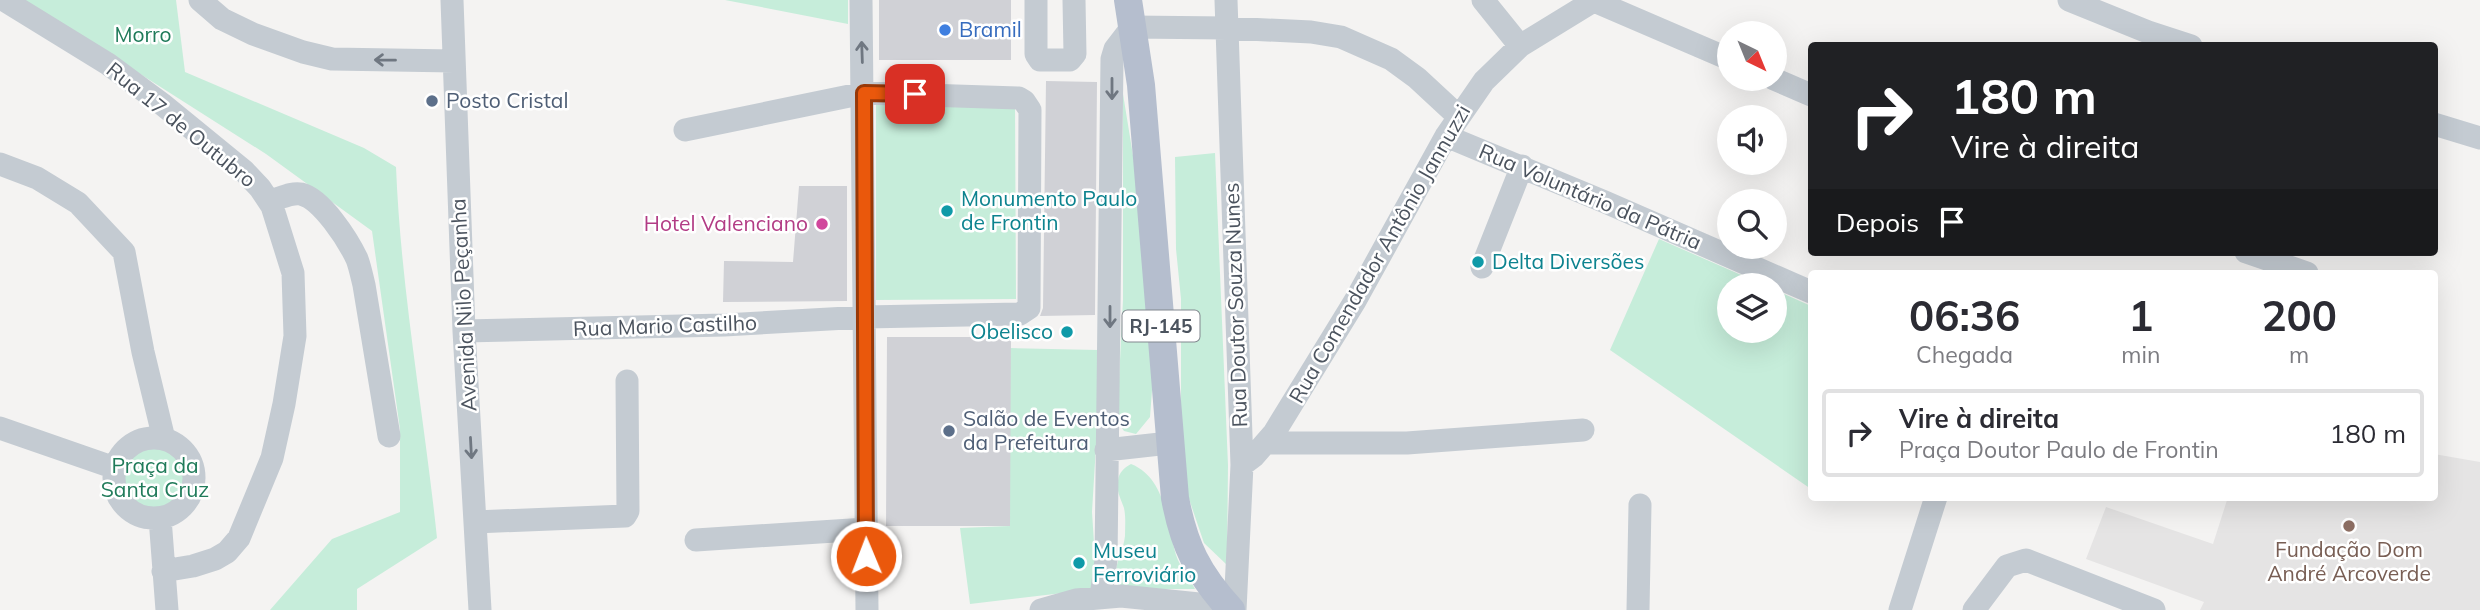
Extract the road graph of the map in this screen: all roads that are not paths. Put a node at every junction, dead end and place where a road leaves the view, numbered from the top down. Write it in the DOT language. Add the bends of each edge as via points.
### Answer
graph roads {
  1 [pos="4,0"];
  2 [pos="200,0"];
  3 [pos="452,0"];
  4 [pos="861,0"];
  5 [pos="1036,0"];
  6 [pos="1074,0"];
  7 [pos="1086,0"];
  8 [pos="1226,0"];
  9 [pos="1483,0"];
  10 [pos="2069,0"];
  11 [pos="1594,1"];
  12 [pos="1130,14"];
  13 [pos="1227,28"];
  14 [pos="2179,42"];
  15 [pos="1520,46"];
  16 [pos="1717,55"];
  17 [pos="454,61"];
  18 [pos="1787,85"];
  19 [pos="864,93"];
  20 [pos="1808,94"];
  21 [pos="1458,116"];
  22 [pos="2438,125"];
  23 [pos="685,130"];
  24 [pos="1446,136"];
  25 [pos="2480,138"];
  26 [pos="0,163"];
  27 [pos="1522,166"];
  28 [pos="269,201"];
  29 [pos="2258,256"];
  30 [pos="1482,267"];
  31 [pos="2298,270"];
  32 [pos="1808,291"];
  33 [pos="865,317"];
  34 [pos="464,331"];
  35 [pos="627,381"];
  36 [pos="0,428"];
  37 [pos="1583,430"];
  38 [pos="389,436"];
  39 [pos="163,439"];
  40 [pos="1169,443"];
  41 [pos="1267,443"];
  42 [pos="1106,450"];
  43 [pos="1242,465"];
  44 [pos="115,468"];
  45 [pos="1935,501"];
  46 [pos="1640,505"];
  47 [pos="160,518"];
  48 [pos="475,522"];
  49 [pos="866,528"];
  50 [pos="696,540"];
  51 [pos="163,571"];
  52 [pos="1101,596"];
  53 [pos="1232,609"];
  54 [pos="167,610"];
  55 [pos="480,610"];
  56 [pos="867,610"];
  57 [pos="1041,610"];
  58 [pos="1638,610"];
  59 [pos="1900,610"];
  60 [pos="1974,610"];
  61 [pos="2154,610"];
  1 -- 28 [label="street, Rua 17 de Outubro" via="162,104 244,171"];
  17 -- 2 [label="street, one-way" via="332,59 253,34 222,19"];
  3 -- 17 [label="street, Avenida Nilo Peçanha"];
  19 -- 4 [label="street, one-way"];
  5 -- 6 [label="street" via="1036,54 1044,61 1069,60 1075,54"];
  6 -- 7 [label="street"];
  8 -- 13 [label="street, Rua Doutor Souza Nunes"];
  9 -- 15 [label="street"];
  10 -- 14 [label="street"];
  11 -- 15 [label="street, Rua Comendador Antônio Jannuzzi"];
  11 -- 16 [label="street"];
  12 -- 13 [label="street"];
  12 -- 40 [label="main road, RJ-145" via="1141,85"];
  12 -- 42 [label="street, one-way" via="1112,59"];
  13 -- 21 [label="street" via="1341,37 1391,59"];
  13 -- 43 [label="street, Rua Doutor Souza Nunes"];
  15 -- 21 [label="street, Rua Comendador Antônio Jannuzzi" via="1483,81"];
  17 -- 34 [label="street, Avenida Nilo Peçanha"];
  18 -- 20 [label="street"];
  19 -- 23 [label="street"];
  19 -- 33 [label="street"];
  19 -- 33 [label="street, Rua Mario Castilho" via="1019,98 1030,110 1029,308 1020,314"];
  21 -- 24 [label="street, Rua Comendador Antônio Jannuzzi"];
  22 -- 25 [label="street"];
  24 -- 27 [label="street, Rua Voluntário da Pátria"];
  24 -- 41 [label="street, Rua Comendador Antônio Jannuzzi" via="1355,301"];
  26 -- 39 [label="street" via="37,178 78,203 124,252"];
  27 -- 30 [label="street"];
  27 -- 32 [label="street, Rua Voluntário da Pátria"];
  28 -- 38 [label="street" via="294,194 313,200 324,209 358,261"];
  28 -- 51 [label="street, Rua 17 de Outubro" via="293,273 295,335 272,458 239,538 227,552 193,566"];
  29 -- 31 [label="street"];
  33 -- 34 [label="street, Rua Mario Castilho"];
  33 -- 49 [label="street"];
  34 -- 48 [label="street, Avenida Nilo Peçanha, one-way"];
  35 -- 48 [label="street" via="625,516"];
  36 -- 44 [label="street"];
  37 -- 41 [label="street" via="1407,443"];
  39 -- 44 [label="street" via="133,444"];
  39 -- 47 [label="street" via="189,458 194,480 180,509"];
  40 -- 42 [label="street"];
  40 -- 53 [label="main road, RJ-145" via="1180,528 1207,583"];
  41 -- 43 [label="street, Rua Comendador Antônio Jannuzzi"];
  42 -- 52 [label="street" via="1107,560"];
  43 -- 53 [label="street, Rua Doutor Souza Nunes"];
  44 -- 47 [label="street" via="116,491 128,509"];
  45 -- 59 [label="street"];
  46 -- 58 [label="street"];
  47 -- 51 [label="street"];
  48 -- 55 [label="street, Avenida Nilo Peçanha"];
  49 -- 50 [label="street"];
  49 -- 56 [label="street"];
  51 -- 54 [label="street"];
  52 -- 53 [label="street"];
  52 -- 57 [label="street"];
  60 -- 61 [label="street" via="2007,566 2026,560"];
}
